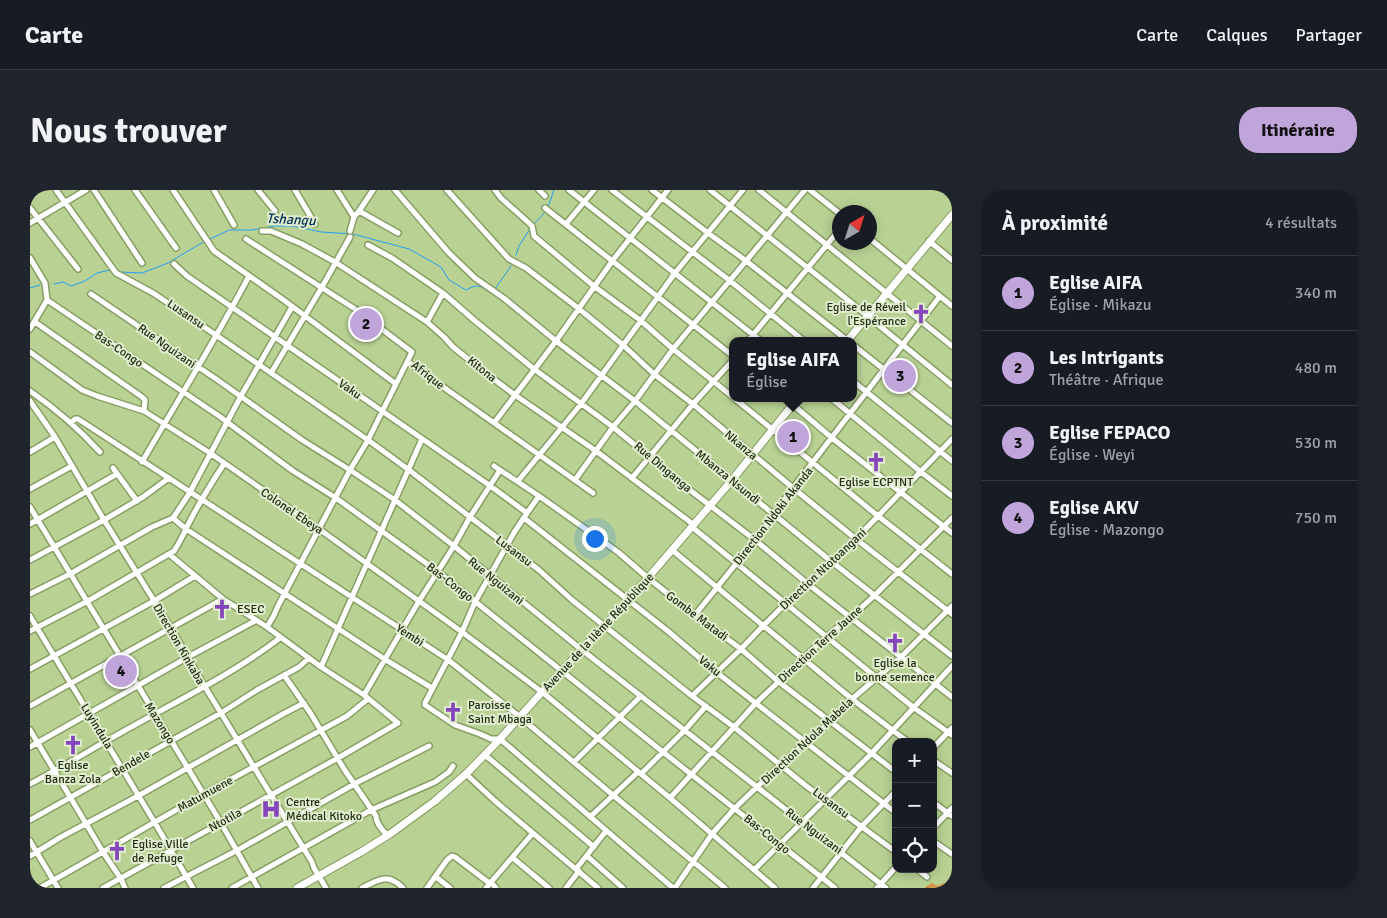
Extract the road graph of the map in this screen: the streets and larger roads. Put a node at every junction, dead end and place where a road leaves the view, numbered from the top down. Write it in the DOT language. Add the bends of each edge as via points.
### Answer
graph roads {
  1 [pos="56,190"];
  2 [pos="86,190"];
  3 [pos="94,190"];
  4 [pos="135,190"];
  5 [pos="173,190"];
  6 [pos="214,190"];
  7 [pos="258,190"];
  8 [pos="294,190"];
  9 [pos="337,190"];
  10 [pos="373,190"];
  11 [pos="395,190"];
  12 [pos="447,190"];
  13 [pos="495,190"];
  14 [pos="539,190"];
  15 [pos="569,190"];
  16 [pos="594,190"];
  17 [pos="612,190"];
  18 [pos="652,190"];
  19 [pos="668,190"];
  20 [pos="710,190"];
  21 [pos="743,190"];
  22 [pos="759,190"];
  23 [pos="805,190"];
  24 [pos="810,190"];
  25 [pos="545,196"];
  26 [pos="662,198"];
  27 [pos="65,202"];
  28 [pos="584,202"];
  29 [pos="730,207"];
  30 [pos="832,207"];
  31 [pos="30,208"];
  32 [pos="545,208"];
  33 [pos="275,211"];
  34 [pos="359,211"];
  35 [pos="786,212"];
  36 [pos="354,217"];
  37 [pos="646,217"];
  38 [pos="38,218"];
  39 [pos="951,218"];
  40 [pos="30,223"];
  41 [pos="315,224"];
  42 [pos="566,224"];
  43 [pos="234,226"];
  44 [pos="262,230"];
  45 [pos="398,233"];
  46 [pos="708,233"];
  47 [pos="767,236"];
  48 [pos="630,238"];
  49 [pos="246,239"];
  50 [pos="832,240"];
  51 [pos="929,241"];
  52 [pos="877,244"];
  53 [pos="368,245"];
  54 [pos="827,246"];
  55 [pos="176,248"];
  56 [pos="692,252"];
  57 [pos="31,259"];
  58 [pos="613,260"];
  59 [pos="745,260"];
  60 [pos="952,260"];
  61 [pos="142,262"];
  62 [pos="335,262"];
  63 [pos="174,264"];
  64 [pos="808,268"];
  65 [pos="78,269"];
  66 [pos="906,269"];
  67 [pos="675,273"];
  68 [pos="249,276"];
  69 [pos="729,280"];
  70 [pos="595,287"];
  71 [pos="322,288"];
  72 [pos="443,293"];
  73 [pos="787,293"];
  74 [pos="886,293"];
  75 [pos="91,294"];
  76 [pos="940,296"];
  77 [pos="658,297"];
  78 [pos="47,300"];
  79 [pos="712,301"];
  80 [pos="952,306"];
  81 [pos="233,307"];
  82 [pos="292,307"];
  83 [pos="578,308"];
  84 [pos="770,313"];
  85 [pos="304,316"];
  86 [pos="868,317"];
  87 [pos="640,320"];
  88 [pos="921,321"];
  89 [pos="35,322"];
  90 [pos="427,322"];
  91 [pos="692,325"];
  92 [pos="30,329"];
  93 [pos="754,334"];
  94 [pos="216,335"];
  95 [pos="276,337"];
  96 [pos="751,337"];
  97 [pos="757,337"];
  98 [pos="799,337"];
  99 [pos="843,337"];
  100 [pos="853,337"];
  101 [pos="556,341"];
  102 [pos="623,345"];
  103 [pos="903,345"];
  104 [pos="288,346"];
  105 [pos="952,346"];
  106 [pos="673,348"];
  107 [pos="857,348"];
  108 [pos="30,352"];
  109 [pos="729,355"];
  110 [pos="408,362"];
  111 [pos="729,363"];
  112 [pos="259,365"];
  113 [pos="199,368"];
  114 [pos="534,369"];
  115 [pos="884,370"];
  116 [pos="271,373"];
  117 [pos="654,374"];
  118 [pos="602,376"];
  119 [pos="714,382"];
  120 [pos="857,383"];
  121 [pos="396,384"];
  122 [pos="952,385"];
  123 [pos="30,391"];
  124 [pos="182,392"];
  125 [pos="867,392"];
  126 [pos="729,394"];
  127 [pos="515,395"];
  128 [pos="240,396"];
  129 [pos="30,401"];
  130 [pos="635,401"];
  131 [pos="739,402"];
  132 [pos="790,402"];
  133 [pos="795,402"];
  134 [pos="836,402"];
  135 [pos="581,404"];
  136 [pos="693,404"];
  137 [pos="793,405"];
  138 [pos="144,410"];
  139 [pos="382,411"];
  140 [pos="850,414"];
  141 [pos="227,422"];
  142 [pos="70,423"];
  143 [pos="494,423"];
  144 [pos="952,423"];
  145 [pos="164,424"];
  146 [pos="613,427"];
  147 [pos="561,428"];
  148 [pos="773,429"];
  149 [pos="672,431"];
  150 [pos="55,437"];
  151 [pos="832,438"];
  152 [pos="422,439"];
  153 [pos="952,439"];
  154 [pos="368,440"];
  155 [pos="596,451"];
  156 [pos="30,452"];
  157 [pos="100,452"];
  158 [pos="940,452"];
  159 [pos="210,453"];
  160 [pos="539,454"];
  161 [pos="753,455"];
  162 [pos="650,457"];
  163 [pos="952,461"];
  164 [pos="142,462"];
  165 [pos="814,462"];
  166 [pos="224,464"];
  167 [pos="72,466"];
  168 [pos="494,466"];
  169 [pos="113,468"];
  170 [pos="350,470"];
  171 [pos="409,470"];
  172 [pos="500,470"];
  173 [pos="921,472"];
  174 [pos="117,474"];
  175 [pos="169,478"];
  176 [pos="632,478"];
  177 [pos="575,480"];
  178 [pos="732,480"];
  179 [pos="518,481"];
  180 [pos="489,485"];
  181 [pos="793,488"];
  182 [pos="30,489"];
  183 [pos="88,491"];
  184 [pos="190,492"];
  185 [pos="593,493"];
  186 [pos="900,494"];
  187 [pos="539,496"];
  188 [pos="952,496"];
  189 [pos="336,498"];
  190 [pos="202,499"];
  191 [pos="394,500"];
  192 [pos="136,501"];
  193 [pos="710,506"];
  194 [pos="30,507"];
  195 [pos="526,515"];
  196 [pos="774,515"];
  197 [pos="878,516"];
  198 [pos="470,517"];
  199 [pos="172,518"];
  200 [pos="952,518"];
  201 [pos="38,520"];
  202 [pos="104,520"];
  203 [pos="30,524"];
  204 [pos="693,526"];
  205 [pos="944,526"];
  206 [pos="186,529"];
  207 [pos="320,529"];
  208 [pos="381,530"];
  209 [pos="952,533"];
  210 [pos="856,539"];
  211 [pos="755,540"];
  212 [pos="120,545"];
  213 [pos="454,546"];
  214 [pos="507,546"];
  215 [pos="54,547"];
  216 [pos="672,550"];
  217 [pos="921,550"];
  218 [pos="169,554"];
  219 [pos="30,560"];
  220 [pos="832,562"];
  221 [pos="736,563"];
  222 [pos="301,564"];
  223 [pos="367,564"];
  224 [pos="437,571"];
  225 [pos="137,572"];
  226 [pos="898,572"];
  227 [pos="70,574"];
  228 [pos="952,574"];
  229 [pos="195,576"];
  230 [pos="491,576"];
  231 [pos="648,578"];
  232 [pos="808,584"];
  233 [pos="717,587"];
  234 [pos="30,594"];
  235 [pos="285,594"];
  236 [pos="874,596"];
  237 [pos="353,598"];
  238 [pos="223,599"];
  239 [pos="629,600"];
  240 [pos="88,601"];
  241 [pos="154,601"];
  242 [pos="419,601"];
  243 [pos="475,602"];
  244 [pos="786,603"];
  245 [pos="950,610"];
  246 [pos="695,615"];
  247 [pos="30,616"];
  248 [pos="851,617"];
  249 [pos="255,621"];
  250 [pos="605,626"];
  251 [pos="763,626"];
  252 [pos="37,627"];
  253 [pos="267,627"];
  254 [pos="171,628"];
  255 [pos="338,628"];
  256 [pos="104,629"];
  257 [pos="402,629"];
  258 [pos="30,631"];
  259 [pos="462,632"];
  260 [pos="925,634"];
  261 [pos="826,637"];
  262 [pos="280,638"];
  263 [pos="741,649"];
  264 [pos="582,650"];
  265 [pos="54,655"];
  266 [pos="952,656"];
  267 [pos="120,657"];
  268 [pos="188,657"];
  269 [pos="901,657"];
  270 [pos="309,658"];
  271 [pos="448,659"];
  272 [pos="804,659"];
  273 [pos="386,660"];
  274 [pos="952,666"];
  275 [pos="321,667"];
  276 [pos="30,669"];
  277 [pos="562,672"];
  278 [pos="716,672"];
  279 [pos="284,675"];
  280 [pos="877,678"];
  281 [pos="779,682"];
  282 [pos="71,683"];
  283 [pos="935,684"];
  284 [pos="138,687"];
  285 [pos="204,687"];
  286 [pos="432,688"];
  287 [pos="542,692"];
  288 [pos="641,696"];
  289 [pos="692,696"];
  290 [pos="366,697"];
  291 [pos="952,697"];
  292 [pos="852,699"];
  293 [pos="304,703"];
  294 [pos="756,703"];
  295 [pos="30,706"];
  296 [pos="706,706"];
  297 [pos="914,707"];
  298 [pos="89,713"];
  299 [pos="221,713"];
  300 [pos="154,714"];
  301 [pos="520,717"];
  302 [pos="620,717"];
  303 [pos="830,722"];
  304 [pos="734,728"];
  305 [pos="30,730"];
  306 [pos="685,730"];
  307 [pos="893,730"];
  308 [pos="321,731"];
  309 [pos="951,732"];
  310 [pos="903,738"];
  311 [pos="500,739"];
  312 [pos="597,739"];
  313 [pos="171,740"];
  314 [pos="237,740"];
  315 [pos="106,741"];
  316 [pos="806,742"];
  317 [pos="38,743"];
  318 [pos="937,744"];
  319 [pos="429,746"];
  320 [pos="30,748"];
  321 [pos="713,751"];
  322 [pos="662,752"];
  323 [pos="485,754"];
  324 [pos="871,754"];
  325 [pos="338,758"];
  326 [pos="574,762"];
  327 [pos="937,763"];
  328 [pos="781,764"];
  329 [pos="453,766"];
  330 [pos="253,767"];
  331 [pos="122,768"];
  332 [pos="188,768"];
  333 [pos="892,769"];
  334 [pos="56,771"];
  335 [pos="639,773"];
  336 [pos="952,773"];
  337 [pos="464,774"];
  338 [pos="692,774"];
  339 [pos="850,776"];
  340 [pos="30,784"];
  341 [pos="354,784"];
  342 [pos="757,787"];
  343 [pos="204,794"];
  344 [pos="270,795"];
  345 [pos="892,795"];
  346 [pos="138,796"];
  347 [pos="614,796"];
  348 [pos="71,797"];
  349 [pos="670,798"];
  350 [pos="826,799"];
  351 [pos="884,804"];
  352 [pos="937,805"];
  353 [pos="735,808"];
  354 [pos="952,808"];
  355 [pos="371,810"];
  356 [pos="892,810"];
  357 [pos="950,815"];
  358 [pos="590,817"];
  359 [pos="30,820"];
  360 [pos="287,822"];
  361 [pos="802,822"];
  362 [pos="155,823"];
  363 [pos="221,823"];
  364 [pos="86,824"];
  365 [pos="937,825"];
  366 [pos="862,826"];
  367 [pos="606,831"];
  368 [pos="533,833"];
  369 [pos="390,834"];
  370 [pos="712,834"];
  371 [pos="30,841"];
  372 [pos="937,843"];
  373 [pos="780,845"];
  374 [pos="594,847"];
  375 [pos="303,848"];
  376 [pos="892,849"];
  377 [pos="170,850"];
  378 [pos="236,851"];
  379 [pos="36,852"];
  380 [pos="103,852"];
  381 [pos="842,852"];
  382 [pos="952,854"];
  383 [pos="30,856"];
  384 [pos="587,856"];
  385 [pos="513,858"];
  386 [pos="693,861"];
  387 [pos="577,870"];
  388 [pos="754,870"];
  389 [pos="892,872"];
  390 [pos="922,873"];
  391 [pos="320,876"];
  392 [pos="187,877"];
  393 [pos="252,877"];
  394 [pos="436,877"];
  395 [pos="822,877"];
  396 [pos="927,877"];
  397 [pos="121,879"];
  398 [pos="53,880"];
  399 [pos="491,882"];
  400 [pos="879,886"];
  401 [pos="40,888"];
  402 [pos="58,888"];
  403 [pos="103,888"];
  404 [pos="124,888"];
  405 [pos="164,888"];
  406 [pos="193,888"];
  407 [pos="232,888"];
  408 [pos="258,888"];
  409 [pos="297,888"];
  410 [pos="326,888"];
  411 [pos="362,888"];
  412 [pos="403,888"];
  413 [pos="427,888"];
  414 [pos="450,888"];
  415 [pos="486,888"];
  416 [pos="496,888"];
  417 [pos="549,888"];
  418 [pos="566,888"];
  419 [pos="598,888"];
  420 [pos="623,888"];
  421 [pos="674,888"];
  422 [pos="725,888"];
  423 [pos="775,888"];
  424 [pos="813,888"];
  425 [pos="835,888"];
  426 [pos="886,888"];
  1 -- 27 [label="street"];
  2 -- 27 [label="street"];
  3 -- 61 [label="street"];
  4 -- 55 [label="street"];
  5 -- 68 [label="street" via="211,248"];
  6 -- 43 [label="street"];
  7 -- 33 [label="street"];
  8 -- 41 [label="street"];
  9 -- 36 [label="street"];
  10 -- 34 [label="street"];
  11 -- 101 [label="street, Mbanza Nsundi" via="449,253"];
  12 -- 83 [label="street, Nkanza" via="509,259 526,268"];
  13 -- 70 [label="street" via="532,226 534,236"];
  14 -- 25 [label="street"];
  15 -- 28 [label="street"];
  16 -- 28 [label="street"];
  17 -- 37 [label="street"];
  18 -- 26 [label="street"];
  19 -- 26 [label="street"];
  20 -- 29 [label="street"];
  21 -- 29 [label="street"];
  22 -- 35 [label="street"];
  23 -- 35 [label="street"];
  24 -- 30 [label="street"];
  26 -- 37 [label="street"];
  26 -- 46 [label="street"];
  27 -- 38 [label="street"];
  27 -- 94 [label="street, Lusansu" via="116,273"];
  28 -- 42 [label="street"];
  28 -- 48 [label="street"];
  29 -- 46 [label="street"];
  29 -- 47 [label="street"];
  31 -- 38 [label="street"];
  32 -- 42 [label="street"];
  34 -- 36 [label="street"];
  34 -- 45 [label="street"];
  35 -- 47 [label="street"];
  35 -- 54 [label="street"];
  36 -- 62 [label="street" via="350,234"];
  37 -- 48 [label="street"];
  37 -- 56 [label="street"];
  38 -- 40 [label="street"];
  38 -- 65 [label="street"];
  39 -- 51 [label="street"];
  42 -- 58 [label="street"];
  44 -- 62 [label="street, Kitona" via="276,232"];
  46 -- 56 [label="street"];
  46 -- 59 [label="street"];
  47 -- 59 [label="street"];
  47 -- 64 [label="street"];
  48 -- 58 [label="street"];
  48 -- 67 [label="street"];
  49 -- 71 [label="street, Afrique"];
  50 -- 54 [label="street"];
  51 -- 60 [label="street"];
  51 -- 66 [label="street"];
  52 -- 66 [label="street"];
  53 -- 72 [label="street, Rue Dinganga"];
  54 -- 64 [label="street"];
  54 -- 74 [label="street"];
  56 -- 67 [label="street"];
  56 -- 69 [label="street"];
  57 -- 78 [label="street" via="45,283"];
  58 -- 70 [label="street"];
  58 -- 77 [label="street"];
  59 -- 69 [label="street"];
  59 -- 73 [label="street"];
  62 -- 71 [label="street"];
  62 -- 90 [label="street, Kitona"];
  63 -- 81 [label="street, Vaku"];
  64 -- 73 [label="street"];
  64 -- 86 [label="street"];
  66 -- 74 [label="street"];
  66 -- 76 [label="street"];
  67 -- 77 [label="street"];
  67 -- 79 [label="street"];
  68 -- 81 [label="street"];
  68 -- 82 [label="street"];
  69 -- 79 [label="street"];
  69 -- 84 [label="street"];
  70 -- 83 [label="street"];
  70 -- 87 [label="street"];
  71 -- 85 [label="street"];
  71 -- 110 [label="street, Afrique" via="411,351"];
  72 -- 90 [label="street"];
  72 -- 114 [label="street, Rue Dinganga"];
  73 -- 84 [label="street"];
  73 -- 99 [label="street"];
  74 -- 86 [label="street"];
  74 -- 88 [label="street"];
  75 -- 113 [label="street, Rue Nguizani"];
  76 -- 80 [label="street"];
  76 -- 88 [label="street, Direction Ndoki Akanda"];
  77 -- 87 [label="street"];
  77 -- 91 [label="street"];
  78 -- 89 [label="street"];
  78 -- 124 [label="street, Bas-Congo"];
  79 -- 91 [label="street"];
  79 -- 93 [label="street"];
  81 -- 94 [label="street"];
  81 -- 95 [label="street, Vaku"];
  82 -- 85 [label="street"];
  82 -- 95 [label="street"];
  83 -- 101 [label="street"];
  83 -- 102 [label="street, Nkanza"];
  84 -- 93 [label="street"];
  84 -- 98 [label="street"];
  85 -- 104 [label="street"];
  85 -- 121 [label="street"];
  86 -- 100 [label="street"];
  86 -- 103 [label="street"];
  87 -- 102 [label="street"];
  87 -- 106 [label="street"];
  88 -- 103 [label="street, Direction Ndoki Akanda"];
  88 -- 105 [label="street"];
  89 -- 92 [label="street"];
  89 -- 138 [label="street" via="142,397"];
  90 -- 127 [label="street, Kitona" via="453,347"];
  91 -- 106 [label="street"];
  91 -- 109 [label="street"];
  93 -- 96 [label="street"];
  93 -- 97 [label="street"];
  94 -- 112 [label="street, Lusansu"];
  94 -- 113 [label="street"];
  95 -- 104 [label="street, Vaku"];
  95 -- 112 [label="street"];
  101 -- 114 [label="street"];
  101 -- 118 [label="street, Mbanza Nsundi"];
  102 -- 117 [label="street, Nkanza"];
  102 -- 118 [label="street"];
  103 -- 115 [label="street, Direction Ndoki Akanda"];
  103 -- 122 [label="street"];
  104 -- 116 [label="street"];
  104 -- 139 [label="street, Vaku"];
  106 -- 117 [label="street"];
  106 -- 119 [label="street"];
  107 -- 115 [label="street"];
  108 -- 138 [label="street, Colonel Ebeya" via="82,390"];
  110 -- 121 [label="street"];
  110 -- 143 [label="street, Afrique"];
  111 -- 119 [label="street"];
  112 -- 116 [label="street, Lusansu"];
  112 -- 128 [label="street"];
  113 -- 124 [label="street"];
  113 -- 128 [label="street, Rue Nguizani"];
  114 -- 127 [label="street"];
  114 -- 135 [label="street, Rue Dinganga"];
  115 -- 125 [label="street, Direction Ndoki Akanda"];
  115 -- 144 [label="street"];
  116 -- 154 [label="street, Lusansu"];
  117 -- 130 [label="street"];
  117 -- 136 [label="street, Nkanza"];
  118 -- 130 [label="street, Mbanza Nsundi"];
  118 -- 135 [label="street"];
  119 -- 126 [label="street"];
  119 -- 136 [label="street"];
  120 -- 125 [label="street"];
  121 -- 139 [label="street"];
  123 -- 142 [label="street"];
  124 -- 141 [label="street, Bas-Congo"];
  124 -- 145 [label="street"];
  125 -- 140 [label="street, Direction Ndoki Akanda"];
  125 -- 158 [label="street"];
  127 -- 143 [label="street"];
  127 -- 147 [label="street, Kitona"];
  128 -- 141 [label="street"];
  128 -- 170 [label="street, Rue Nguizani"];
  129 -- 150 [label="street, Direction Kinkaba"];
  130 -- 146 [label="street"];
  130 -- 149 [label="street, Mbanza Nsundi"];
  131 -- 148 [label="street"];
  132 -- 137 [label="street"];
  133 -- 137 [label="street, Avenue de la IIème République"];
  134 -- 140 [label="street"];
  135 -- 146 [label="street, Rue Dinganga"];
  135 -- 147 [label="street"];
  136 -- 149 [label="street"];
  136 -- 161 [label="street, Nkanza"];
  137 -- 148 [label="street, Avenue de la IIème République"];
  137 -- 151 [label="street"];
  138 -- 145 [label="street, Colonel Ebeya"];
  139 -- 152 [label="street, Vaku"];
  139 -- 154 [label="street"];
  140 -- 151 [label="street, Direction Ndoki Akanda"];
  140 -- 173 [label="street"];
  141 -- 159 [label="street"];
  141 -- 189 [label="street, Bas-Congo"];
  142 -- 157 [label="street"];
  142 -- 164 [label="street, Yembi" via="78,419"];
  143 -- 160 [label="street, Afrique"];
  145 -- 159 [label="street, Colonel Ebeya"];
  145 -- 164 [label="street"];
  146 -- 155 [label="street"];
  146 -- 162 [label="street, Rue Dinganga"];
  147 -- 155 [label="street, Kitona"];
  147 -- 160 [label="street"];
  148 -- 161 [label="street, Avenue de la IIème République"];
  148 -- 165 [label="street"];
  149 -- 162 [label="street"];
  149 -- 178 [label="street, Mbanza Nsundi"];
  150 -- 156 [label="street"];
  150 -- 167 [label="street, Direction Kinkaba"];
  151 -- 165 [label="street, Direction Ndoki Akanda"];
  151 -- 186 [label="street"];
  152 -- 171 [label="street"];
  152 -- 180 [label="street, Vaku"];
  153 -- 158 [label="street, Direction Ntotoangani"];
  154 -- 170 [label="street"];
  154 -- 171 [label="street, Lusansu"];
  155 -- 176 [label="street, Kitona"];
  155 -- 177 [label="street"];
  158 -- 163 [label="street"];
  158 -- 173 [label="street, Direction Ntotoangani"];
  159 -- 166 [label="street, Colonel Ebeya"];
  159 -- 184 [label="street"];
  160 -- 177 [label="street, Afrique"];
  160 -- 179 [label="street"];
  161 -- 178 [label="street, Avenue de la IIème République"];
  161 -- 181 [label="street, Nkanza"];
  162 -- 176 [label="street"];
  162 -- 193 [label="street, Rue Dinganga"];
  164 -- 175 [label="street, Yembi"];
  165 -- 181 [label="street, Direction Ndoki Akanda"];
  165 -- 197 [label="street"];
  166 -- 190 [label="street"];
  166 -- 207 [label="street, Colonel Ebeya"];
  167 -- 182 [label="street"];
  167 -- 183 [label="street, Direction Kinkaba"];
  168 -- 172 [label="street, Gombe Matadi"];
  169 -- 174 [label="street"];
  170 -- 189 [label="street"];
  170 -- 191 [label="street, Rue Nguizani"];
  171 -- 191 [label="street"];
  171 -- 198 [label="street, Lusansu"];
  172 -- 179 [label="street, Gombe Matadi"];
  172 -- 180 [label="street, Matumuene"];
  173 -- 186 [label="street, Direction Ntotoangani"];
  173 -- 188 [label="street"];
  174 -- 183 [label="street"];
  174 -- 192 [label="street"];
  175 -- 184 [label="street, Yembi"];
  175 -- 192 [label="street"];
  176 -- 204 [label="street, Kitona"];
  177 -- 185 [label="street, Afrique"];
  178 -- 193 [label="street, Avenue de la IIème République"];
  178 -- 196 [label="street, Mbanza Nsundi"];
  179 -- 187 [label="street, Gombe Matadi"];
  180 -- 195 [label="street, Vaku"];
  180 -- 198 [label="street, Matumuene"];
  181 -- 196 [label="street, Direction Ndoki Akanda"];
  181 -- 210 [label="street, Nkanza"];
  183 -- 201 [label="street"];
  183 -- 202 [label="street, Direction Kinkaba"];
  184 -- 190 [label="street, Yembi"];
  184 -- 199 [label="street"];
  186 -- 197 [label="street, Direction Ntotoangani"];
  186 -- 205 [label="street"];
  187 -- 195 [label="street"];
  187 -- 231 [label="street, Gombe Matadi" via="618,552"];
  189 -- 207 [label="street"];
  189 -- 208 [label="street, Bas-Congo"];
  190 -- 206 [label="street"];
  190 -- 222 [label="street, Yembi"];
  191 -- 208 [label="street"];
  191 -- 213 [label="street, Rue Nguizani"];
  192 -- 202 [label="street"];
  193 -- 204 [label="street, Avenue de la IIème République"];
  193 -- 211 [label="street, Rue Dinganga"];
  194 -- 201 [label="street, Mazongo"];
  195 -- 214 [label="street"];
  195 -- 239 [label="street, Vaku"];
  196 -- 211 [label="street, Direction Ndoki Akanda"];
  196 -- 220 [label="street, Mbanza Nsundi"];
  197 -- 210 [label="street, Direction Ntotoangani"];
  197 -- 217 [label="street"];
  198 -- 213 [label="street, Matumuene"];
  198 -- 214 [label="street, Lusansu"];
  199 -- 206 [label="street"];
  199 -- 212 [label="street"];
  200 -- 205 [label="street, Direction Terre Jaune"];
  201 -- 203 [label="street"];
  201 -- 215 [label="street, Mazongo"];
  202 -- 212 [label="street, Direction Kinkaba"];
  202 -- 215 [label="street"];
  204 -- 216 [label="street, Avenue de la IIème République"];
  204 -- 221 [label="street, Kitona"];
  205 -- 209 [label="street"];
  205 -- 217 [label="street, Direction Terre Jaune"];
  206 -- 218 [label="street"];
  206 -- 235 [label="street"];
  207 -- 222 [label="street"];
  207 -- 223 [label="street, Colonel Ebeya"];
  208 -- 223 [label="street"];
  208 -- 224 [label="street, Bas-Congo"];
  210 -- 220 [label="street, Direction Ntotoangani"];
  210 -- 226 [label="street, Nkanza"];
  211 -- 221 [label="street, Direction Ndoki Akanda"];
  211 -- 232 [label="street, Rue Dinganga"];
  212 -- 225 [label="street, Direction Kinkaba"];
  212 -- 227 [label="street"];
  213 -- 224 [label="street, Matumuene"];
  213 -- 230 [label="street, Rue Nguizani"];
  214 -- 230 [label="street"];
  214 -- 250 [label="street, Lusansu"];
  215 -- 219 [label="street"];
  215 -- 227 [label="street, Mazongo"];
  216 -- 231 [label="street, Avenue de la IIème République"];
  216 -- 233 [label="street"];
  217 -- 226 [label="street, Direction Terre Jaune"];
  217 -- 228 [label="street"];
  218 -- 225 [label="street"];
  218 -- 229 [label="street"];
  220 -- 232 [label="street, Direction Ntotoangani"];
  220 -- 236 [label="street, Mbanza Nsundi"];
  221 -- 233 [label="street, Direction Ndoki Akanda"];
  221 -- 244 [label="street, Kitona"];
  222 -- 235 [label="street"];
  222 -- 237 [label="street, Yembi"];
  223 -- 237 [label="street"];
  223 -- 242 [label="street, Colonel Ebeya"];
  224 -- 242 [label="street, Matumuene"];
  224 -- 243 [label="street, Bas-Congo"];
  225 -- 240 [label="street"];
  225 -- 241 [label="street, Direction Kinkaba"];
  226 -- 236 [label="street, Direction Terre Jaune"];
  226 -- 245 [label="street, Nkanza"];
  227 -- 234 [label="street"];
  227 -- 240 [label="street, Mazongo"];
  229 -- 238 [label="street"];
  229 -- 241 [label="street"];
  230 -- 243 [label="street"];
  230 -- 264 [label="street, Rue Nguizani"];
  231 -- 239 [label="street, Avenue de la IIème République"];
  231 -- 246 [label="street, Gombe Matadi"];
  232 -- 244 [label="street, Direction Ntotoangani"];
  232 -- 248 [label="street, Rue Dinganga"];
  233 -- 246 [label="street, Direction Ndoki Akanda"];
  233 -- 251 [label="street"];
  235 -- 253 [label="street"];
  235 -- 255 [label="street"];
  236 -- 248 [label="street, Direction Terre Jaune"];
  236 -- 260 [label="street, Mbanza Nsundi"];
  237 -- 255 [label="street"];
  237 -- 257 [label="street, Yembi"];
  238 -- 249 [label="street"];
  238 -- 254 [label="street"];
  239 -- 250 [label="street, Avenue de la IIème République"];
  239 -- 278 [label="street, Vaku"];
  240 -- 252 [label="street"];
  240 -- 256 [label="street, Mazongo"];
  241 -- 254 [label="street, Direction Kinkaba"];
  241 -- 256 [label="street"];
  242 -- 257 [label="street, Matumuene"];
  242 -- 259 [label="street, Colonel Ebeya"];
  243 -- 259 [label="street"];
  243 -- 277 [label="street, Bas-Congo"];
  244 -- 251 [label="street, Direction Ntotoangani"];
  244 -- 261 [label="street, Kitona"];
  245 -- 260 [label="street, Direction Ndola Mabela"];
  246 -- 263 [label="street, Gombe Matadi"];
  247 -- 252 [label="street, Luyindula"];
  248 -- 261 [label="street, Direction Terre Jaune"];
  248 -- 269 [label="street, Rue Dinganga"];
  249 -- 253 [label="street"];
  249 -- 268 [label="street"];
  250 -- 264 [label="street, Avenue de la IIème République"];
  250 -- 289 [label="street, Lusansu"];
  251 -- 263 [label="street, Direction Ntotoangani"];
  251 -- 272 [label="street"];
  252 -- 258 [label="street"];
  252 -- 265 [label="street, Luyindula"];
  253 -- 262 [label="street"];
  254 -- 267 [label="street"];
  254 -- 268 [label="street, Direction Kinkaba"];
  255 -- 273 [label="street"];
  255 -- 275 [label="street"];
  256 -- 265 [label="street"];
  256 -- 267 [label="street, Mazongo"];
  257 -- 271 [label="street, Yembi"];
  257 -- 273 [label="street, Matumuene"];
  259 -- 271 [label="street"];
  259 -- 287 [label="street, Colonel Ebeya"];
  260 -- 266 [label="street, Mbanza Nsundi"];
  260 -- 269 [label="street, Direction Ndola Mabela"];
  261 -- 272 [label="street, Direction Terre Jaune"];
  261 -- 280 [label="street, Kitona"];
  262 -- 270 [label="street"];
  262 -- 285 [label="street"];
  263 -- 278 [label="street, Direction Ntotoangani"];
  263 -- 281 [label="street, Gombe Matadi"];
  264 -- 277 [label="street, Avenue de la IIème République"];
  264 -- 288 [label="street, Rue Nguizani"];
  265 -- 276 [label="street"];
  265 -- 282 [label="street, Luyindula"];
  267 -- 282 [label="street"];
  267 -- 284 [label="street, Mazongo"];
  268 -- 284 [label="street"];
  268 -- 285 [label="street, Direction Kinkaba"];
  269 -- 280 [label="street, Direction Ndola Mabela"];
  269 -- 283 [label="street, Rue Dinganga"];
  270 -- 275 [label="street"];
  270 -- 279 [label="street, Bendele"];
  271 -- 286 [label="street"];
  271 -- 301 [label="street, Yembi"];
  272 -- 281 [label="street, Direction Terre Jaune"];
  272 -- 292 [label="street"];
  273 -- 286 [label="street"];
  273 -- 290 [label="street, Matumuene"];
  274 -- 283 [label="street"];
  275 -- 290 [label="street"];
  277 -- 287 [label="street, Avenue de la IIème République"];
  277 -- 302 [label="street, Bas-Congo"];
  278 -- 289 [label="street, Direction Ntotoangani"];
  278 -- 294 [label="street, Vaku"];
  279 -- 293 [label="street"];
  279 -- 299 [label="street, Bendele"];
  280 -- 292 [label="street, Direction Ndola Mabela"];
  280 -- 297 [label="street, Kitona"];
  281 -- 294 [label="street, Direction Terre Jaune"];
  281 -- 303 [label="street, Gombe Matadi"];
  282 -- 295 [label="street"];
  282 -- 298 [label="street, Luyindula"];
  283 -- 291 [label="street, Rue Dinganga"];
  283 -- 297 [label="street"];
  284 -- 298 [label="street"];
  284 -- 300 [label="street, Mazongo"];
  285 -- 299 [label="street, Direction Kinkaba"];
  285 -- 300 [label="street"];
  286 -- 311 [label="street" via="425,703 427,707 454,725 491,739"];
  287 -- 301 [label="street, Avenue de la IIème République"];
  287 -- 312 [label="street, Colonel Ebeya"];
  288 -- 302 [label="street"];
  288 -- 306 [label="street, Rue Nguizani"];
  289 -- 296 [label="street, Lusansu"];
  290 -- 308 [label="street, Matumuene" via="347,716"];
  290 -- 325 [label="street, Ntotila" via="398,723"];
  292 -- 303 [label="street, Direction Ndola Mabela"];
  292 -- 307 [label="street"];
  293 -- 308 [label="street"];
  293 -- 314 [label="street"];
  294 -- 304 [label="street, Direction Terre Jaune"];
  294 -- 316 [label="street, Vaku"];
  296 -- 304 [label="street, Lusansu"];
  296 -- 306 [label="street"];
  297 -- 307 [label="street"];
  297 -- 309 [label="street, Kitona"];
  298 -- 315 [label="street, Luyindula"];
  298 -- 317 [label="street"];
  299 -- 313 [label="street, Bendele"];
  299 -- 314 [label="street, Direction Kinkaba"];
  300 -- 313 [label="street, Mazongo"];
  300 -- 315 [label="street"];
  301 -- 311 [label="street, Avenue de la IIème République"];
  301 -- 326 [label="street, Yembi"];
  302 -- 312 [label="street"];
  302 -- 322 [label="street, Bas-Congo"];
  303 -- 316 [label="street, Direction Ndola Mabela"];
  303 -- 324 [label="street, Gombe Matadi"];
  304 -- 321 [label="street, Direction Terre Jaune"];
  304 -- 328 [label="street, Lusansu"];
  305 -- 317 [label="street"];
  306 -- 321 [label="street, Rue Nguizani"];
  306 -- 322 [label="street"];
  307 -- 310 [label="street"];
  307 -- 324 [label="street"];
  308 -- 325 [label="street"];
  308 -- 330 [label="street, Matumuene"];
  309 -- 318 [label="street"];
  311 -- 323 [label="street, Avenue de la IIème République"];
  311 -- 358 [label="street"];
  312 -- 326 [label="street"];
  312 -- 335 [label="street, Colonel Ebeya"];
  313 -- 331 [label="street, Bendele"];
  313 -- 332 [label="street, Mazongo"];
  314 -- 330 [label="street, Direction Kinkaba"];
  314 -- 332 [label="street"];
  315 -- 331 [label="street, Luyindula"];
  315 -- 334 [label="street"];
  316 -- 328 [label="street, Direction Ndola Mabela"];
  316 -- 339 [label="street, Vaku"];
  317 -- 320 [label="street"];
  317 -- 334 [label="street"];
  319 -- 341 [label="street"];
  321 -- 338 [label="street, Direction Terre Jaune"];
  321 -- 342 [label="street, Rue Nguizani"];
  322 -- 335 [label="street"];
  322 -- 338 [label="street, Bas-Congo"];
  323 -- 337 [label="street, Avenue de la IIème République"];
  323 -- 374 [label="street"];
  324 -- 333 [label="street, Gombe Matadi"];
  324 -- 339 [label="street"];
  325 -- 341 [label="street"];
  325 -- 344 [label="street, Ntotila"];
  326 -- 347 [label="street, Yembi"];
  327 -- 336 [label="street"];
  328 -- 342 [label="street, Direction Ndola Mabela"];
  328 -- 350 [label="street, Lusansu"];
  329 -- 355 [label="street" via="436,782"];
  330 -- 343 [label="street, Matumuene"];
  330 -- 344 [label="street, Direction Kinkaba"];
  331 -- 346 [label="street, Luyindula"];
  331 -- 348 [label="street, Bendele"];
  332 -- 343 [label="street, Mazongo"];
  332 -- 346 [label="street"];
  334 -- 340 [label="street"];
  334 -- 348 [label="street"];
  335 -- 347 [label="street"];
  335 -- 349 [label="street, Colonel Ebeya"];
  337 -- 368 [label="street"];
  337 -- 369 [label="street, Avenue de la IIème République" via="435,801"];
  338 -- 349 [label="street, Direction Terre Jaune"];
  338 -- 353 [label="street, Bas-Congo"];
  339 -- 350 [label="street"];
  339 -- 351 [label="street, Vaku"];
  341 -- 355 [label="street"];
  341 -- 360 [label="street"];
  342 -- 353 [label="street, Direction Ndola Mabela"];
  342 -- 361 [label="street, Rue Nguizani"];
  343 -- 362 [label="street, Matumuene"];
  343 -- 363 [label="street, Mazongo"];
  344 -- 360 [label="street, Direction Kinkaba"];
  344 -- 363 [label="street, Ntotila"];
  345 -- 351 [label="street"];
  346 -- 362 [label="street, Luyindula"];
  346 -- 364 [label="street"];
  347 -- 358 [label="street"];
  347 -- 386 [label="street, Yembi"];
  348 -- 359 [label="street, Bendele"];
  348 -- 364 [label="street"];
  349 -- 370 [label="street, Colonel Ebeya"];
  350 -- 361 [label="street"];
  350 -- 366 [label="street, Lusansu"];
  351 -- 356 [label="street, Vaku"];
  351 -- 366 [label="street"];
  352 -- 357 [label="street"];
  353 -- 370 [label="street, Direction Ndola Mabela"];
  353 -- 373 [label="street, Bas-Congo"];
  354 -- 357 [label="street"];
  355 -- 369 [label="street" via="385,833"];
  355 -- 375 [label="street"];
  357 -- 365 [label="street"];
  358 -- 367 [label="street"];
  360 -- 375 [label="street, Direction Kinkaba"];
  360 -- 378 [label="street"];
  361 -- 373 [label="street"];
  361 -- 381 [label="street, Rue Nguizani"];
  362 -- 377 [label="street, Luyindula"];
  362 -- 380 [label="street, Matumuene"];
  363 -- 377 [label="street, Ntotila"];
  363 -- 378 [label="street, Mazongo"];
  364 -- 379 [label="street"];
  364 -- 380 [label="street"];
  366 -- 376 [label="street, Lusansu"];
  366 -- 381 [label="street"];
  367 -- 374 [label="street"];
  367 -- 421 [label="street"];
  368 -- 385 [label="street"];
  368 -- 387 [label="street"];
  369 -- 391 [label="street, Avenue de la IIème République"];
  370 -- 386 [label="street, Direction Ndola Mabela"];
  370 -- 388 [label="street, Colonel Ebeya"];
  371 -- 379 [label="street"];
  372 -- 382 [label="street"];
  373 -- 388 [label="street"];
  373 -- 395 [label="street, Bas-Congo"];
  374 -- 384 [label="street"];
  375 -- 391 [label="street, Direction Kinkaba"];
  375 -- 393 [label="street"];
  377 -- 392 [label="street, Luyindula"];
  377 -- 397 [label="street, Ntotila"];
  378 -- 392 [label="street"];
  378 -- 393 [label="street, Mazongo"];
  379 -- 383 [label="street"];
  379 -- 398 [label="street"];
  380 -- 397 [label="street"];
  380 -- 398 [label="street, Matumuene"];
  381 -- 395 [label="street"];
  381 -- 400 [label="street, Rue Nguizani"];
  384 -- 387 [label="street"];
  384 -- 420 [label="street"];
  385 -- 399 [label="street"];
  385 -- 417 [label="street"];
  386 -- 421 [label="street, Direction Ndola Mabela"];
  386 -- 422 [label="street, Yembi"];
  387 -- 418 [label="street"];
  387 -- 419 [label="street"];
  388 -- 423 [label="street, Colonel Ebeya"];
  389 -- 400 [label="street"];
  390 -- 396 [label="street"];
  391 -- 409 [label="street, Avenue de la IIème République"];
  391 -- 410 [label="street, Direction Kinkaba"];
  392 -- 405 [label="street"];
  392 -- 406 [label="street, Luyindula"];
  393 -- 407 [label="street"];
  393 -- 408 [label="street, Mazongo"];
  394 -- 399 [label="street" via="452,856"];
  394 -- 413 [label="street"];
  394 -- 414 [label="street"];
  395 -- 424 [label="street"];
  395 -- 425 [label="street, Bas-Congo"];
  397 -- 403 [label="street, Ntotila"];
  397 -- 404 [label="street"];
  398 -- 401 [label="street, Matumuene"];
  398 -- 402 [label="street"];
  399 -- 415 [label="street"];
  399 -- 416 [label="street"];
  400 -- 426 [label="street, Rue Nguizani"];
  411 -- 412 [label="street" via="386,878"];
}
